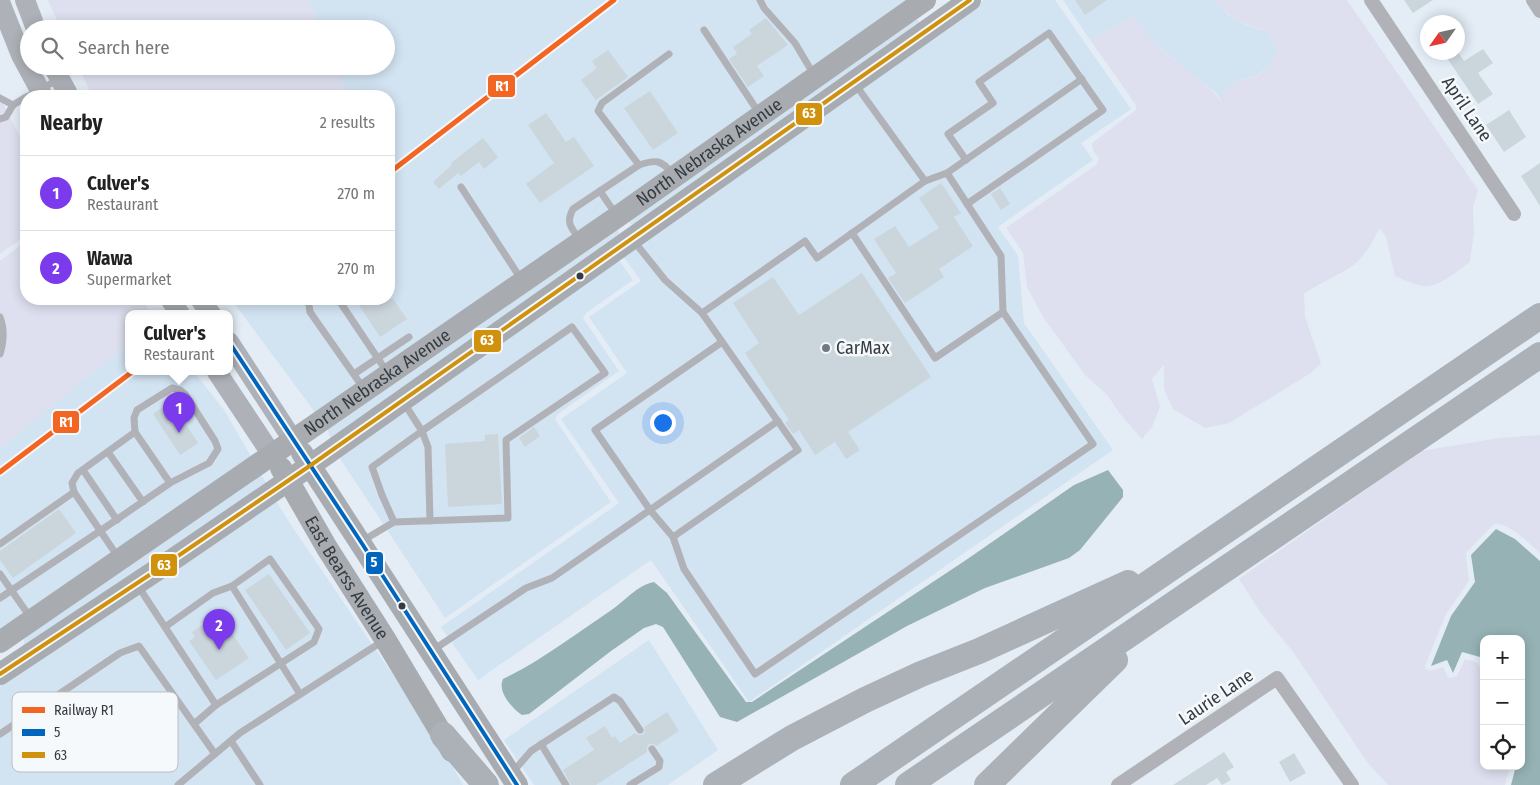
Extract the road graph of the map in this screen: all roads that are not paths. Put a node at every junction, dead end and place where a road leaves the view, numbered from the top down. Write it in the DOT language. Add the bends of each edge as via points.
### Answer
graph roads {
  1 [pos="25,0"];
  2 [pos="760,0"];
  3 [pos="970,0"];
  4 [pos="1372,0"];
  5 [pos="1533,0"];
  6 [pos="0,2"];
  7 [pos="921,3"];
  8 [pos="1540,11"];
  9 [pos="33,20"];
  10 [pos="931,27"];
  11 [pos="704,30"];
  12 [pos="20,52"];
  13 [pos="669,54"];
  14 [pos="28,75"];
  15 [pos="53,75"];
  16 [pos="58,75"];
  17 [pos="815,77"];
  18 [pos="1082,79"];
  19 [pos="854,81"];
  20 [pos="32,90"];
  21 [pos="39,90"];
  22 [pos="66,90"];
  23 [pos="0,98"];
  24 [pos="20,101"];
  25 [pos="12,105"];
  26 [pos="761,116"];
  27 [pos="0,119"];
  28 [pos="966,160"];
  29 [pos="639,165"];
  30 [pos="947,173"];
  31 [pos="675,176"];
  32 [pos="925,181"];
  33 [pos="461,187"];
  34 [pos="600,191"];
  35 [pos="968,204"];
  36 [pos="1514,214"];
  37 [pos="617,217"];
  38 [pos="852,233"];
  39 [pos="631,238"];
  40 [pos="581,242"];
  41 [pos="523,282"];
  42 [pos="309,305"];
  43 [pos="342,305"];
  44 [pos="1003,312"];
  45 [pos="702,314"];
  46 [pos="1540,316"];
  47 [pos="0,317"];
  48 [pos="409,337"];
  49 [pos="722,342"];
  50 [pos="233,348"];
  51 [pos="0,354"];
  52 [pos="1540,354"];
  53 [pos="383,366"];
  54 [pos="219,375"];
  55 [pos="359,382"];
  56 [pos="402,401"];
  57 [pos="778,421"];
  58 [pos="422,431"];
  59 [pos="135,432"];
  60 [pos="293,440"];
  61 [pos="108,452"];
  62 [pos="272,455"];
  63 [pos="311,465"];
  64 [pos="83,470"];
  65 [pos="288,480"];
  66 [pos="170,483"];
  67 [pos="74,492"];
  68 [pos="143,502"];
  69 [pos="650,510"];
  70 [pos="117,520"];
  71 [pos="430,521"];
  72 [pos="394,522"];
  73 [pos="100,532"];
  74 [pos="673,537"];
  75 [pos="361,542"];
  76 [pos="0,544"];
  77 [pos="1194,554"];
  78 [pos="120,559"];
  79 [pos="0,574"];
  80 [pos="136,583"];
  81 [pos="232,586"];
  82 [pos="11,590"];
  83 [pos="0,598"];
  84 [pos="1171,607"];
  85 [pos="165,627"];
  86 [pos="16,631"];
  87 [pos="385,639"];
  88 [pos="432,651"];
  89 [pos="0,662"];
  90 [pos="280,664"];
  91 [pos="0,674"];
  92 [pos="62,692"];
  93 [pos="171,692"];
  94 [pos="300,694"];
  95 [pos="178,702"];
  96 [pos="216,705"];
  97 [pos="194,724"];
  98 [pos="12,726"];
  99 [pos="640,730"];
  100 [pos="0,734"];
  101 [pos="443,735"];
  102 [pos="231,741"];
  103 [pos="541,744"];
  104 [pos="652,749"];
  105 [pos="215,754"];
  106 [pos="514,780"];
  107 [pos="178,785"];
  108 [pos="260,785"];
  109 [pos="471,785"];
  110 [pos="486,785"];
  111 [pos="566,785"];
  112 [pos="630,785"];
  113 [pos="716,785"];
  114 [pos="853,785"];
  115 [pos="908,785"];
  116 [pos="987,785"];
  117 [pos="1118,785"];
  118 [pos="1352,785"];
  1 -- 9 [label="main road"];
  2 -- 17 [label="lane" via="795,43"];
  3 -- 10 [label="main road, North Nebraska Avenue"];
  4 -- 36 [label="street, April Lane"];
  5 -- 8 [label="street"];
  6 -- 12 [label="main road"];
  7 -- 10 [label="street"];
  7 -- 17 [label="main road, North Nebraska Avenue"];
  10 -- 19 [label="main road, North Nebraska Avenue"];
  11 -- 26 [label="lane"];
  13 -- 29 [label="lane" via="602,103 598,111"];
  14 -- 20 [label="main road"];
  15 -- 21 [label="lane"];
  16 -- 22 [label="main road"];
  17 -- 26 [label="main road, North Nebraska Avenue"];
  18 -- 28 [label="lane"];
  18 -- 28 [label="lane" via="1049,33 978,82 993,102 948,134"];
  18 -- 35 [label="lane" via="1103,110"];
  19 -- 32 [label="lane"];
  19 -- 39 [label="main road, North Nebraska Avenue"];
  23 -- 25 [label="lane"];
  24 -- 25 [label="lane"];
  25 -- 27 [label="lane" via="6,117"];
  26 -- 31 [label="main road, North Nebraska Avenue"];
  28 -- 30 [label="lane"];
  29 -- 31 [label="lane" via="653,160 664,164"];
  29 -- 34 [label="lane"];
  30 -- 32 [label="lane"];
  30 -- 35 [label="lane"];
  31 -- 37 [label="main road, North Nebraska Avenue"];
  32 -- 38 [label="lane"];
  33 -- 41 [label="lane"];
  34 -- 37 [label="lane"];
  34 -- 40 [label="lane" via="573,209 569,217 569,224"];
  35 -- 44 [label="lane" via="1002,256"];
  37 -- 39 [label="main road"];
  37 -- 40 [label="main road, North Nebraska Avenue"];
  38 -- 44 [label="lane" via="935,358"];
  38 -- 45 [label="lane" via="817,258 805,241"];
  39 -- 45 [label="lane" via="664,280"];
  39 -- 56 [label="main road, North Nebraska Avenue"];
  40 -- 41 [label="main road, North Nebraska Avenue"];
  41 -- 53 [label="main road, North Nebraska Avenue"];
  42 -- 55 [label="lane" via="310,312"];
  43 -- 53 [label="lane"];
  44 -- 74 [label="lane" via="1093,444 756,674 684,569"];
  45 -- 49 [label="lane"];
  46 -- 77 [label="highway"];
  47 -- 51 [label="lane" via="4,338"];
  48 -- 53 [label="lane"];
  49 -- 57 [label="lane"];
  49 -- 69 [label="lane" via="595,430"];
  50 -- 60 [label="main road, East Bearss Avenue"];
  52 -- 84 [label="highway"];
  53 -- 55 [label="main road, North Nebraska Avenue"];
  54 -- 62 [label="main road, East Bearss Avenue"];
  55 -- 60 [label="main road, North Nebraska Avenue"];
  56 -- 58 [label="lane"];
  56 -- 63 [label="main road, North Nebraska Avenue"];
  57 -- 69 [label="lane"];
  57 -- 74 [label="lane" via="798,450"];
  58 -- 71 [label="lane" via="428,446"];
  58 -- 71 [label="lane" via="572,327 605,373 506,440 508,518"];
  58 -- 72 [label="lane" via="372,467"];
  59 -- 61 [label="lane"];
  59 -- 66 [label="lane"];
  59 -- 66 [label="lane" via="136,410 172,388 185,394 218,449 209,463"];
  60 -- 62 [label="main road, North Nebraska Avenue"];
  60 -- 63 [label="main road, East Bearss Avenue"];
  61 -- 64 [label="lane"];
  61 -- 68 [label="lane"];
  62 -- 65 [label="main road, East Bearss Avenue"];
  62 -- 78 [label="main road, North Nebraska Avenue"];
  63 -- 65 [label="main road, North Nebraska Avenue"];
  63 -- 75 [label="main road, East Bearss Avenue"];
  64 -- 67 [label="lane" via="72,483"];
  64 -- 70 [label="lane"];
  65 -- 80 [label="main road, North Nebraska Avenue"];
  65 -- 87 [label="main road, East Bearss Avenue"];
  66 -- 68 [label="lane"];
  67 -- 73 [label="lane"];
  67 -- 76 [label="lane"];
  68 -- 70 [label="lane"];
  69 -- 74 [label="lane"];
  69 -- 88 [label="lane" via="552,578 526,588"];
  70 -- 73 [label="lane"];
  71 -- 72 [label="lane"];
  72 -- 75 [label="lane"];
  73 -- 78 [label="lane"];
  73 -- 82 [label="lane"];
  75 -- 88 [label="main road, East Bearss Avenue"];
  77 -- 113 [label="highway" via="865,700 792,738"];
  77 -- 114 [label="highway"];
  78 -- 86 [label="main road, North Nebraska Avenue"];
  79 -- 82 [label="lane"];
  80 -- 85 [label="lane"];
  80 -- 91 [label="main road, North Nebraska Avenue"];
  81 -- 85 [label="lane" via="213,593"];
  81 -- 90 [label="lane"];
  81 -- 90 [label="lane" via="270,559 319,629 314,642"];
  82 -- 83 [label="lane"];
  82 -- 86 [label="lane"];
  84 -- 115 [label="highway"];
  84 -- 116 [label="highway"];
  85 -- 96 [label="lane"];
  86 -- 89 [label="main road" via="19,639 16,646"];
  87 -- 94 [label="lane"];
  87 -- 101 [label="main road, East Bearss Avenue"];
  88 -- 106 [label="main road, East Bearss Avenue"];
  90 -- 94 [label="lane"];
  90 -- 96 [label="lane"];
  92 -- 93 [label="lane" via="120,653 138,646"];
  94 -- 102 [label="lane"];
  95 -- 97 [label="lane"];
  96 -- 97 [label="lane"];
  97 -- 105 [label="lane"];
  98 -- 100 [label="lane"];
  99 -- 103 [label="lane" via="614,697"];
  101 -- 109 [label="main road, East Bearss Avenue"];
  101 -- 110 [label="highway"];
  102 -- 105 [label="lane"];
  102 -- 108 [label="lane"];
  103 -- 106 [label="lane" via="531,751"];
  103 -- 111 [label="lane"];
  104 -- 112 [label="lane" via="660,761 659,767"];
  105 -- 107 [label="lane"];
  117 -- 118 [label="street, Laurie Lane" via="1277,678"];
}
